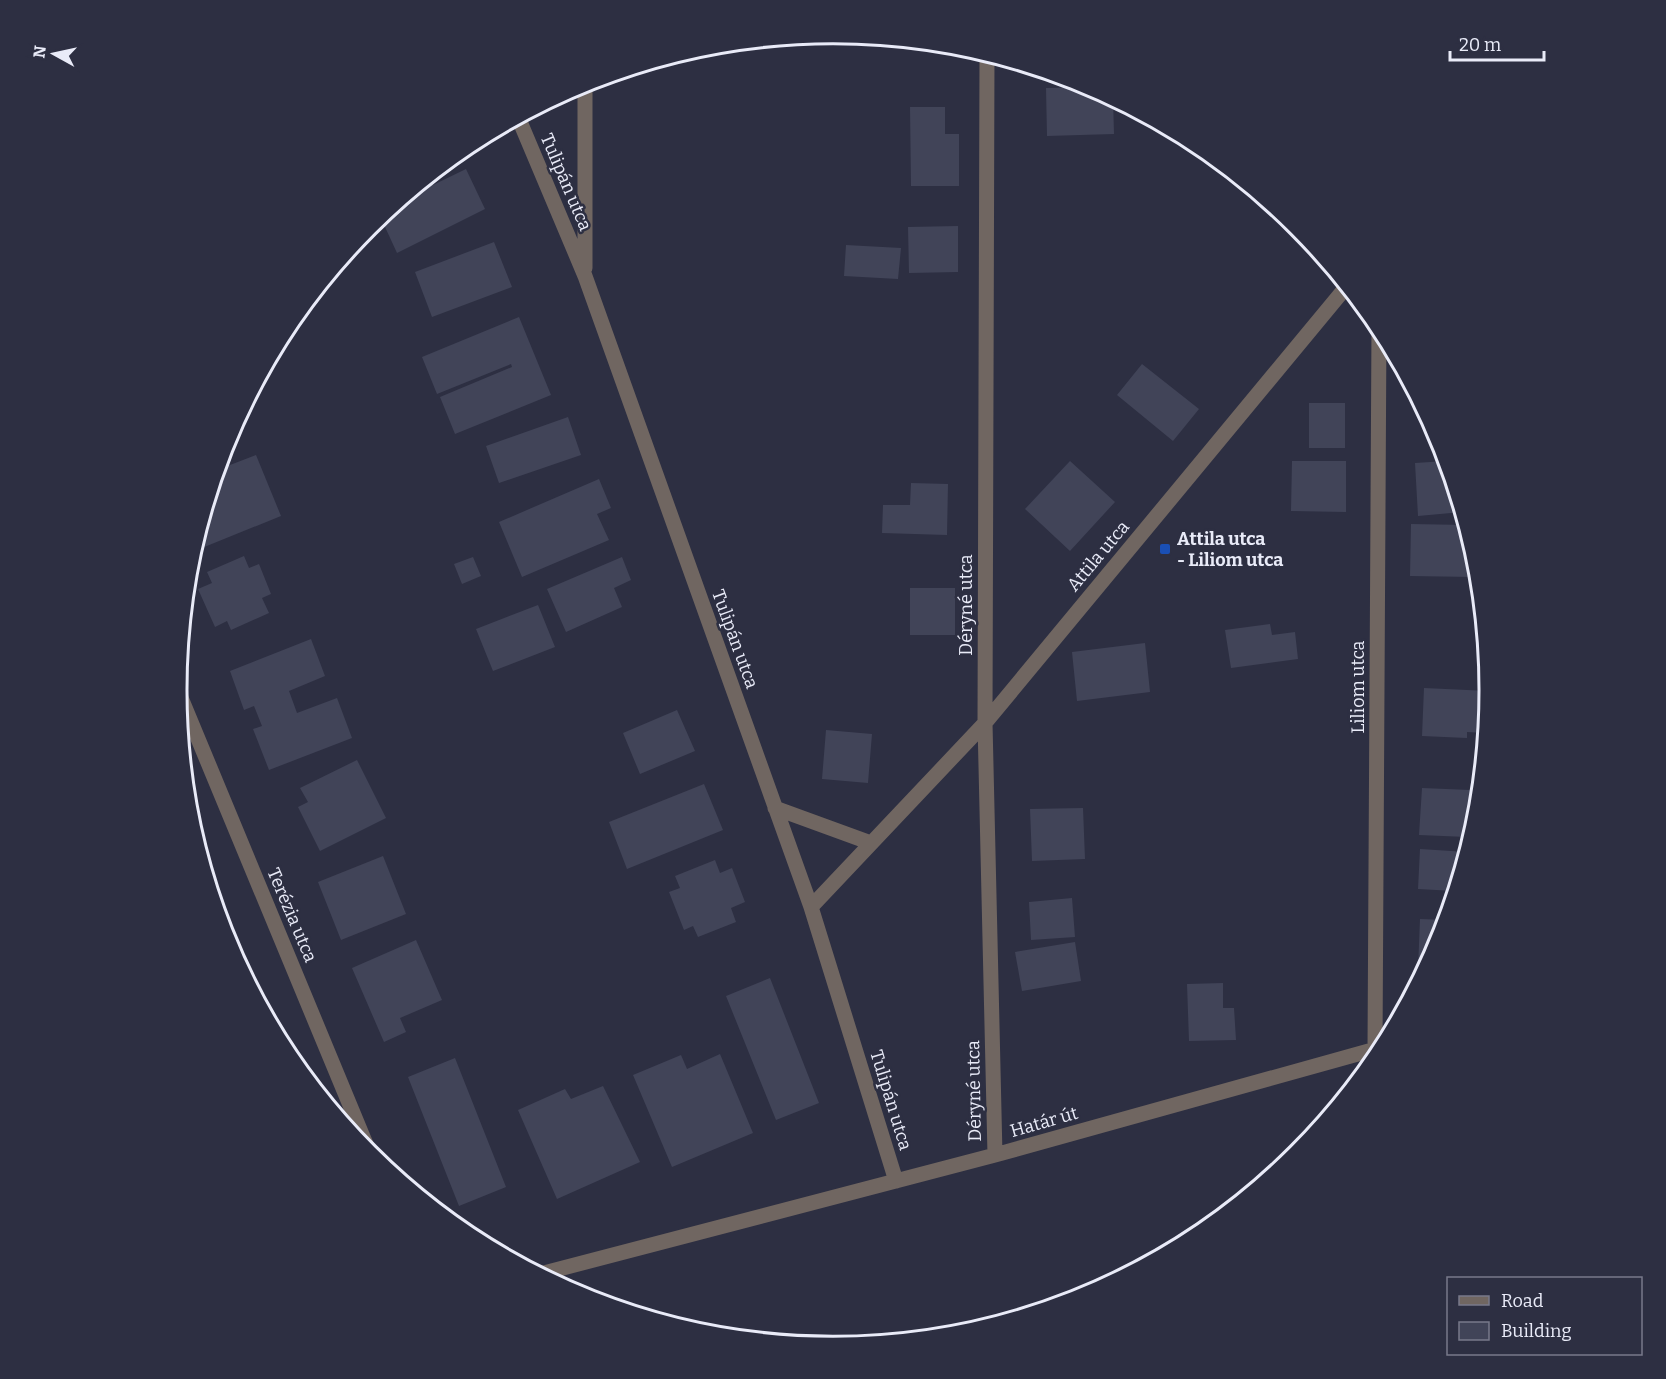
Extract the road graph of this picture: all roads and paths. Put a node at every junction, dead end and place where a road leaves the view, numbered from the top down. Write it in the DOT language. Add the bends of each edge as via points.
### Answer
graph roads {
  1 [pos="987,63"];
  2 [pos="585,93"];
  3 [pos="521,124"];
  4 [pos="585,276"];
  5 [pos="1342,292"];
  6 [pos="1379,346"];
  7 [pos="188,713"];
  8 [pos="985,723"];
  9 [pos="775,807"];
  10 [pos="871,843"];
  11 [pos="811,908"];
  12 [pos="1379,1033"];
  13 [pos="1368,1051"];
  14 [pos="360,1128"];
  15 [pos="995,1155"];
  16 [pos="896,1181"];
  17 [pos="552,1271"];
  1 -- 8 [label="street, Déryné utca"];
  2 -- 4 [label="street"];
  3 -- 4 [label="street, Tulipán utca"];
  4 -- 9 [label="street, Tulipán utca"];
  5 -- 8 [label="street, Attila utca"];
  6 -- 12 [label="street, Liliom utca"];
  7 -- 14 [label="street, Terézia utca"];
  8 -- 10 [label="street, Attila utca"];
  8 -- 15 [label="street, Déryné utca"];
  9 -- 10 [label="street"];
  9 -- 11 [label="street, Tulipán utca"];
  10 -- 11 [label="street, Attila utca"];
  11 -- 16 [label="street, Tulipán utca"];
  13 -- 15 [label="street, Határ út"];
  15 -- 16 [label="street, Határ út"];
  16 -- 17 [label="street, Határ út"];
}
